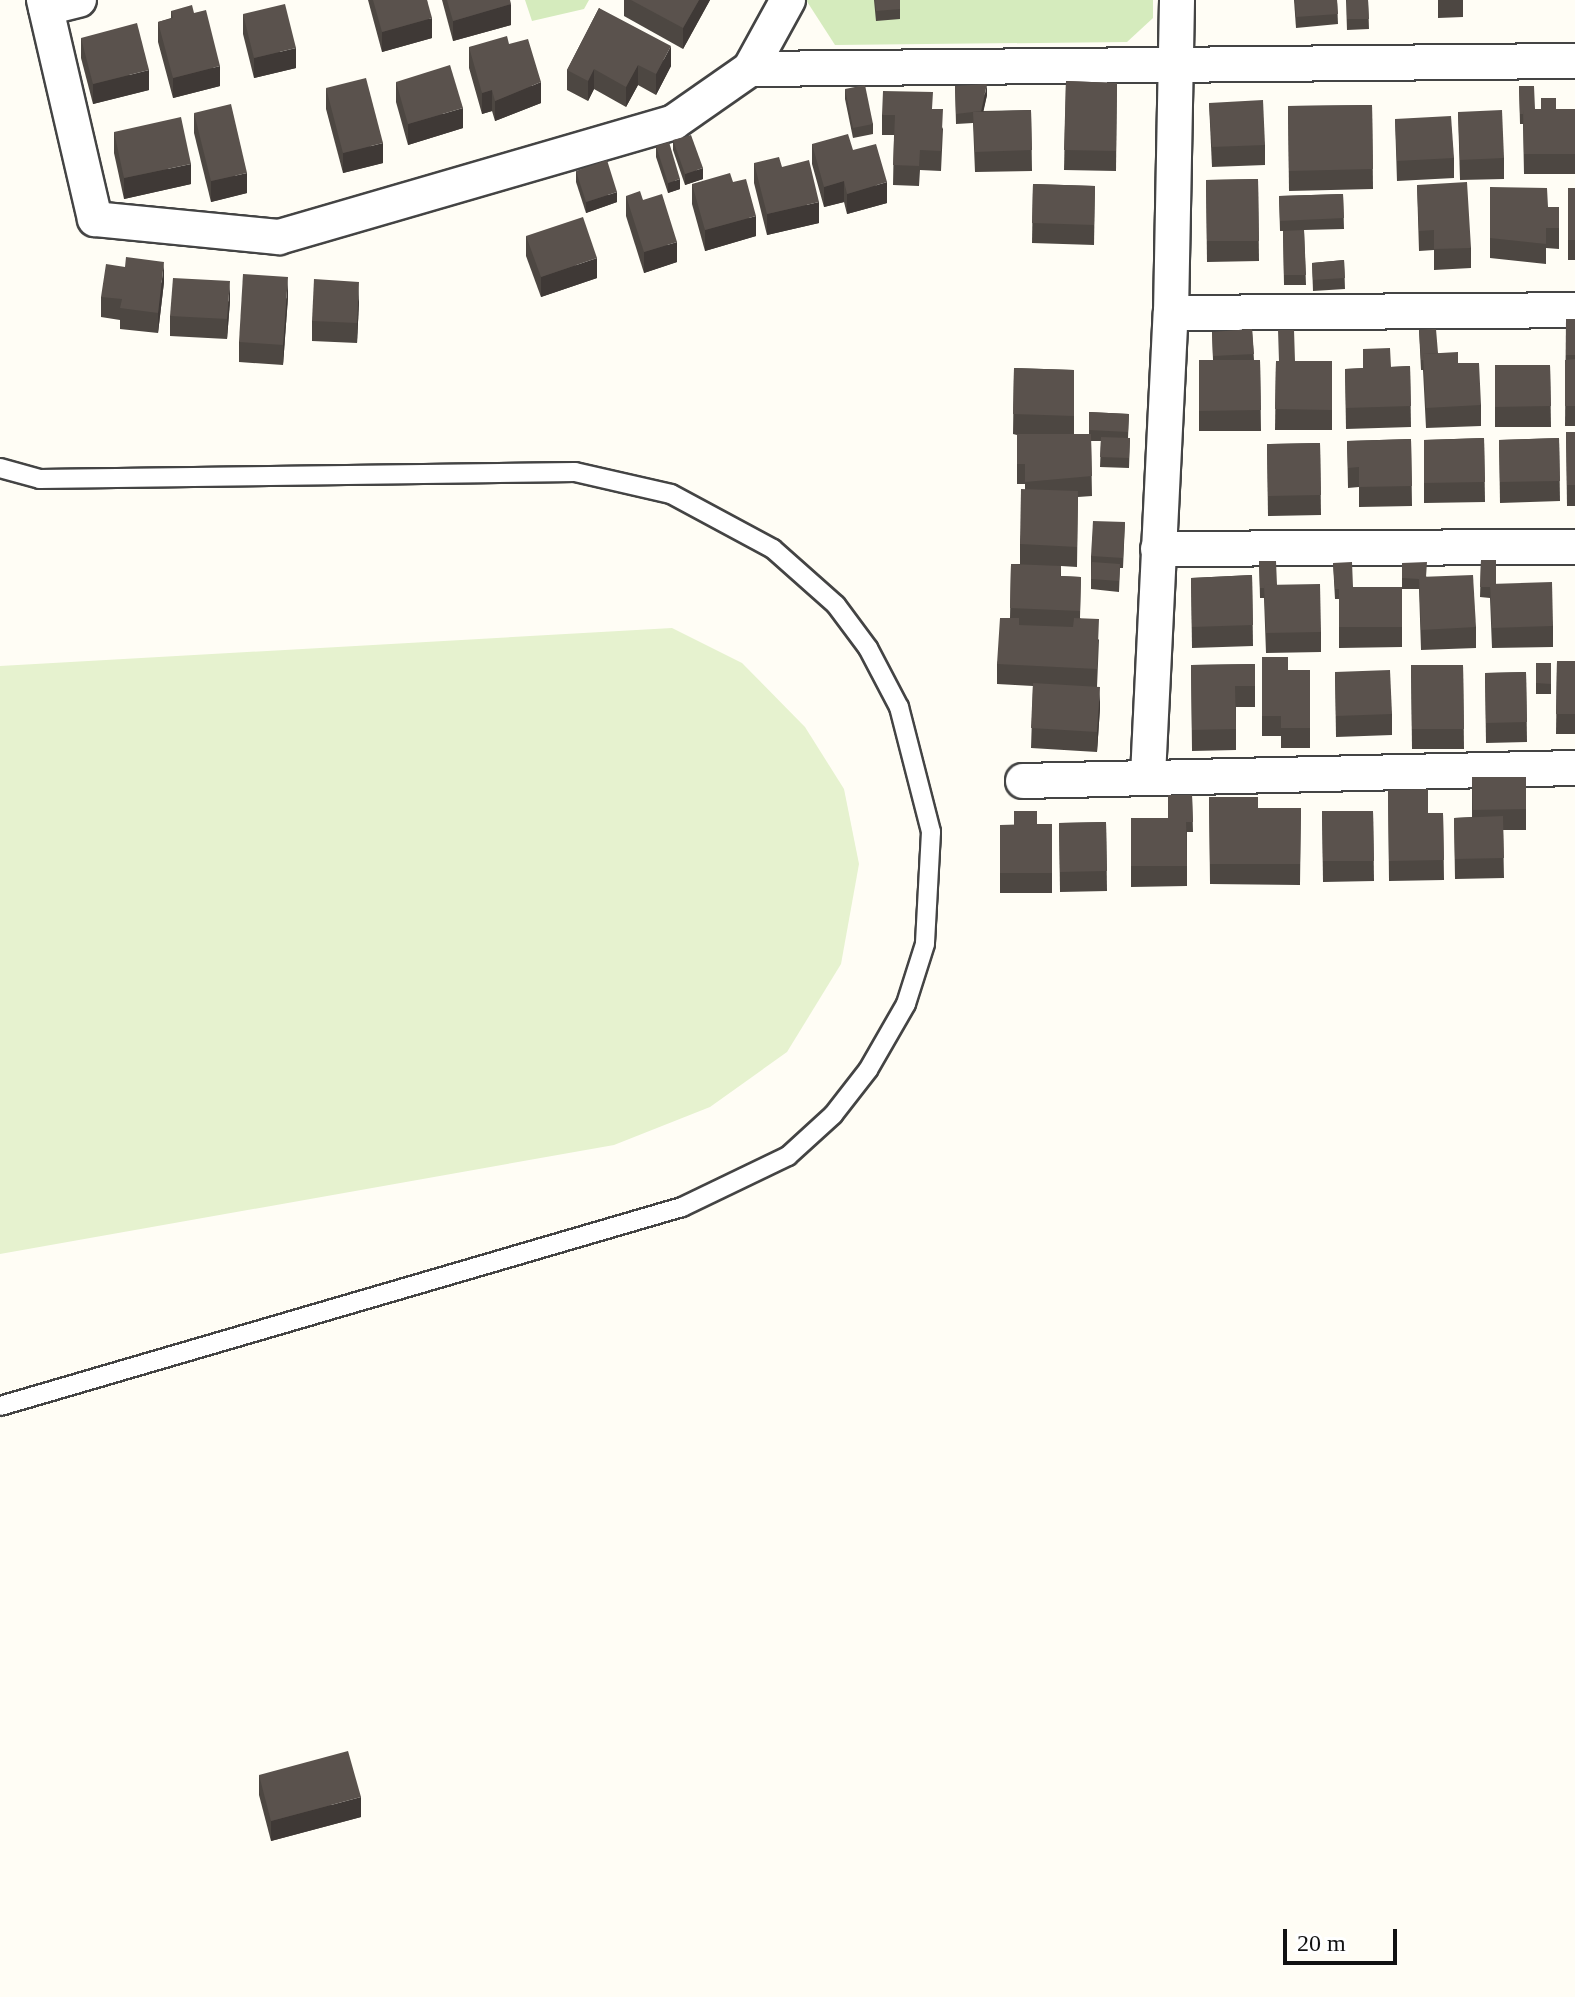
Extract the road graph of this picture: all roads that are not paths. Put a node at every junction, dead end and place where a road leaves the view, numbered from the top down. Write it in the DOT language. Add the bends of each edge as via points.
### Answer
graph roads {
  1 [pos="79,0"];
  2 [pos="788,0"];
  3 [pos="1177,0"];
  4 [pos="45,4"];
  5 [pos="1575,61"];
  6 [pos="750,69"];
  7 [pos="1177,69"];
  8 [pos="1575,310"];
  9 [pos="1171,313"];
  10 [pos="0,468"];
  11 [pos="1575,547"];
  12 [pos="1158,549"];
  13 [pos="1575,768"];
  14 [pos="1148,776"];
  15 [pos="1023,781"];
  16 [pos="0,1406"];
  1 -- 4 [label="street"];
  2 -- 6 [label="street"];
  3 -- 7 [label="street"];
  4 -- 6 [label="street" via="95,219 279,237 674,122"];
  5 -- 7 [label="street"];
  6 -- 7 [label="street"];
  7 -- 9 [label="street"];
  8 -- 9 [label="street"];
  9 -- 12 [label="street"];
  10 -- 16 [label="lane" via="40,479 575,472 671,494 773,549 836,605 868,648 899,707 931,832 925,944 906,1004 851,1092 788,1156 682,1207"];
  11 -- 12 [label="street"];
  12 -- 14 [label="street"];
  13 -- 14 [label="street"];
  14 -- 15 [label="street"];
}
